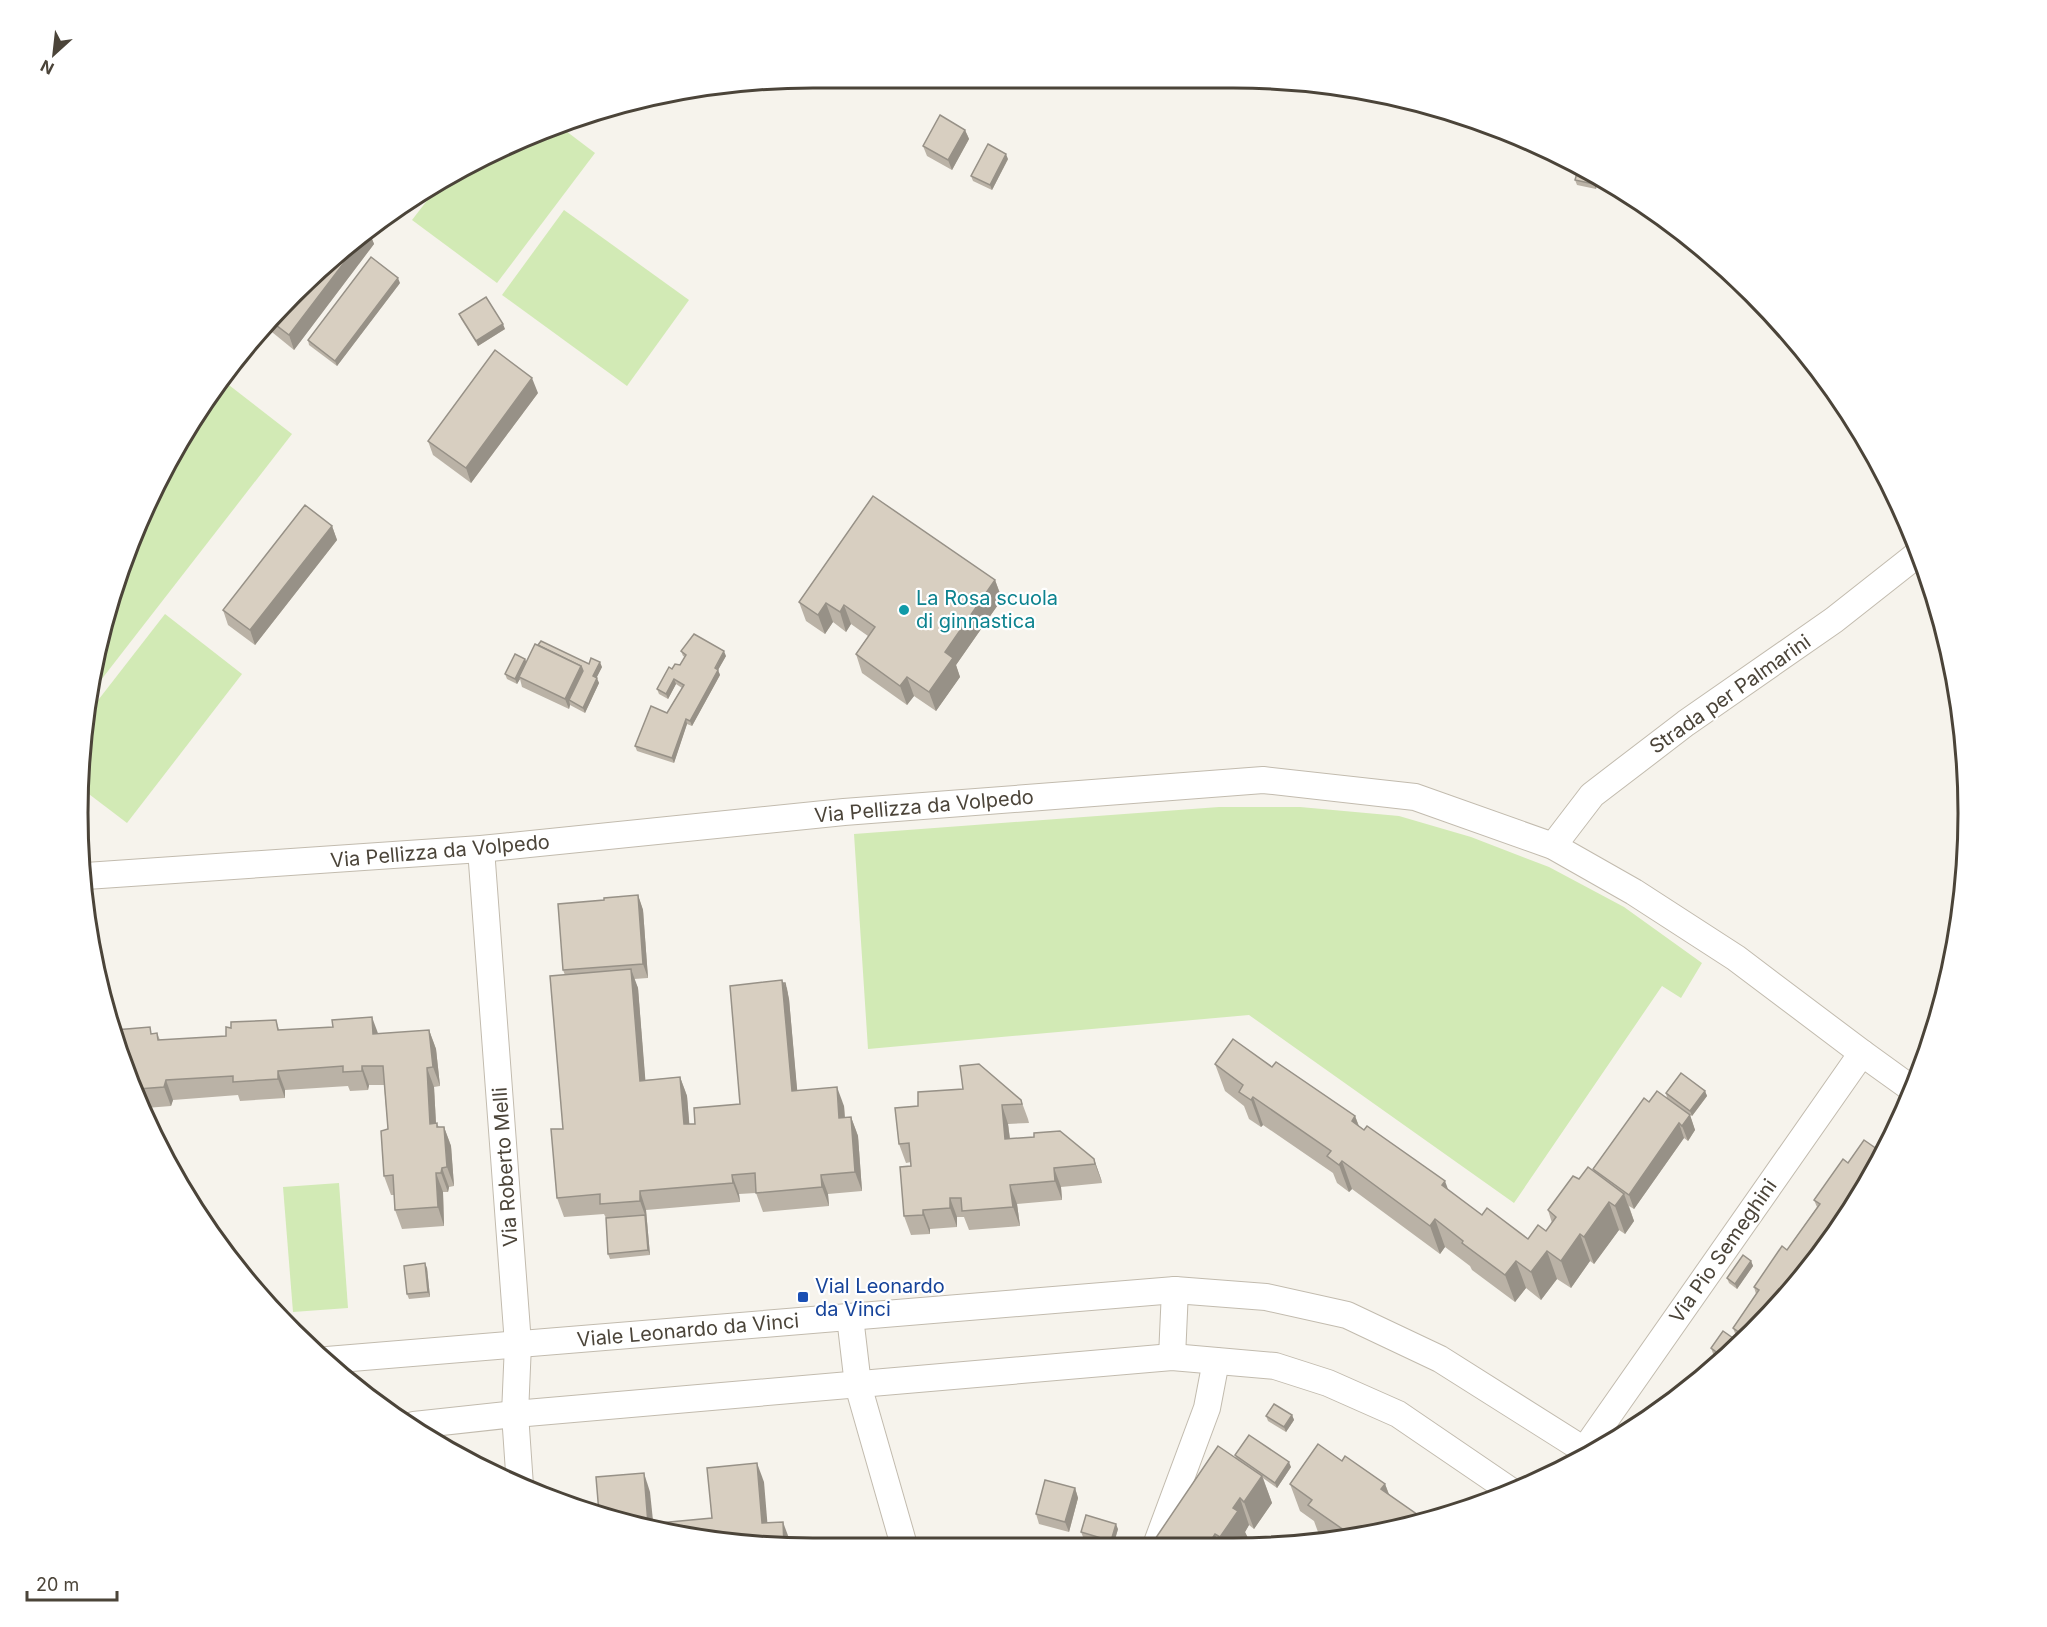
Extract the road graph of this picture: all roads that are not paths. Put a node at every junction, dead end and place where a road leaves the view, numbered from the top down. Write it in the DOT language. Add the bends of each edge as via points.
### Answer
graph roads {
  1 [pos="1912,559"];
  2 [pos="1553,846"];
  3 [pos="481,849"];
  4 [pos="92,876"];
  5 [pos="1862,1053"];
  6 [pos="1906,1084"];
  7 [pos="1175,1290"];
  8 [pos="850,1317"];
  9 [pos="518,1344"];
  10 [pos="1172,1357"];
  11 [pos="1216,1361"];
  12 [pos="343,1366"];
  13 [pos="858,1384"];
  14 [pos="516,1414"];
  15 [pos="424,1424"];
  16 [pos="1595,1441"];
  17 [pos="1582,1448"];
  18 [pos="519,1476"];
  19 [pos="1503,1486"];
  20 [pos="902,1538"];
  21 [pos="1159,1538"];
  1 -- 2 [label="street, Strada per Palmarini" via="1834,620 1686,723 1592,795"];
  2 -- 3 [label="street, Via Pellizza da Volpedo" via="1415,797 1263,780 844,812"];
  2 -- 5 [label="street, Via Pellizza da Volpedo" via="1725,951"];
  3 -- 4 [label="street, Via Pellizza da Volpedo"];
  3 -- 9 [label="street, Via Roberto Melli"];
  5 -- 6 [label="street, Via Pellizza da Volpedo"];
  5 -- 16 [label="street, Via Pio Semeghini"];
  7 -- 8 [label="street, Viale Leonardo da Vinci"];
  7 -- 10 [label="street"];
  7 -- 17 [label="street, Viale Leonardo da Vinci" via="1266,1297 1347,1315 1440,1359"];
  8 -- 9 [label="street, Viale Leonardo da Vinci"];
  8 -- 13 [label="street"];
  9 -- 12 [label="street, Viale Leonardo da Vinci"];
  9 -- 14 [label="street, Via Roberto Melli"];
  10 -- 11 [label="street"];
  10 -- 13 [label="street"];
  11 -- 19 [label="street" via="1275,1366 1328,1383 1398,1414"];
  11 -- 21 [label="street" via="1207,1408"];
  13 -- 14 [label="street"];
  13 -- 20 [label="street"];
  14 -- 15 [label="street"];
  14 -- 18 [label="street, Via Roberto Melli"];
}
